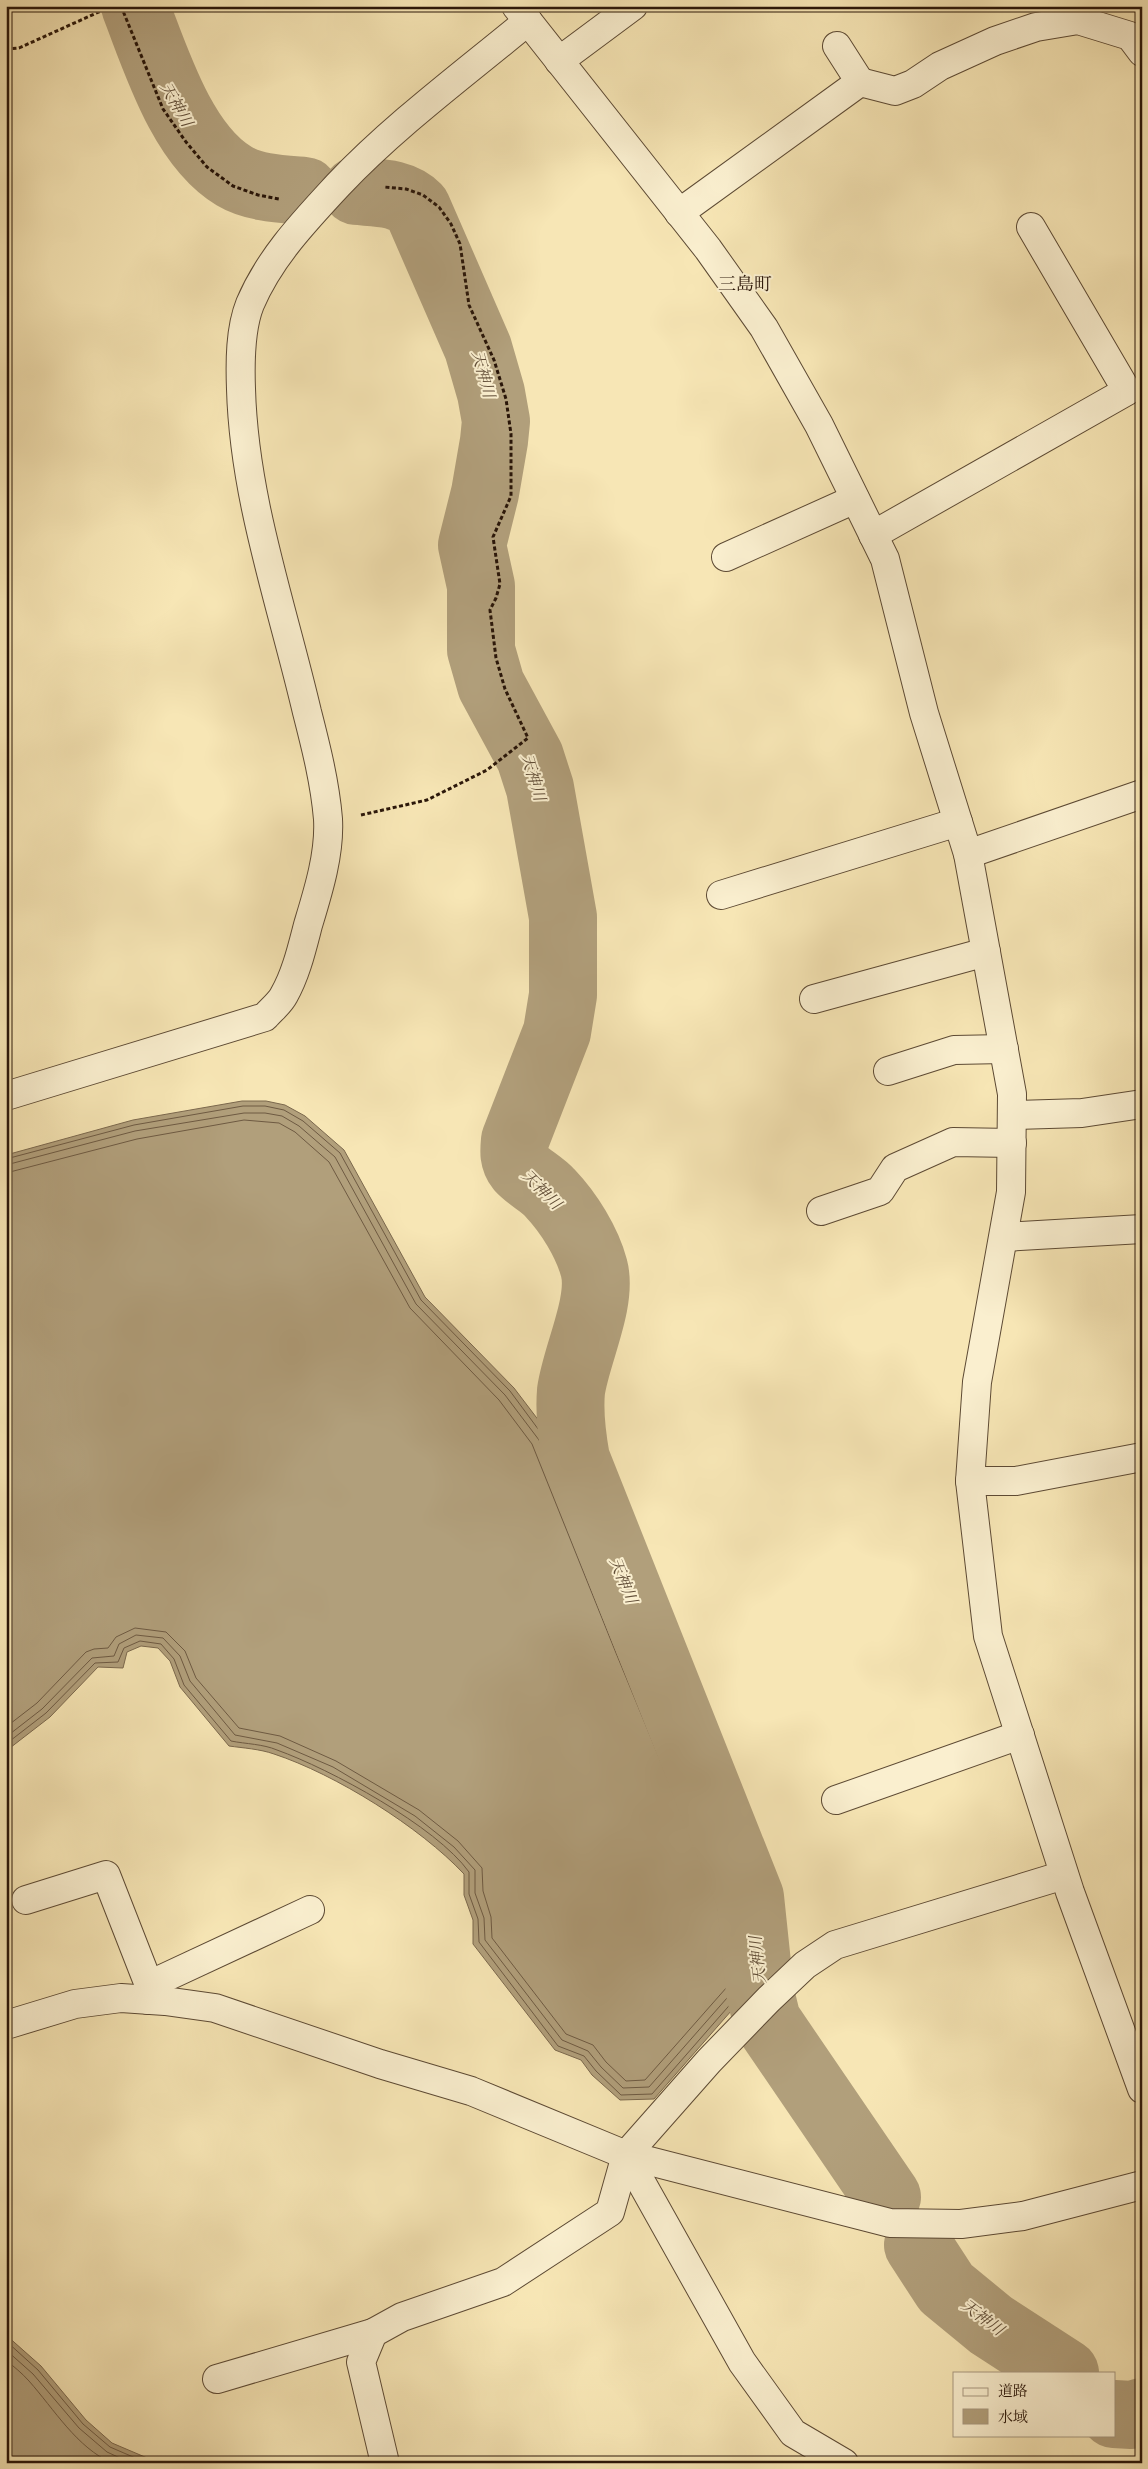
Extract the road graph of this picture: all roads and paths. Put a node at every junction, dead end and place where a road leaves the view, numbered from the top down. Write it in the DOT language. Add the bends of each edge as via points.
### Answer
graph roads {
  1 [pos="112,6"];
  2 [pos="121,6"];
  3 [pos="632,6"];
  4 [pos="522,14"];
  5 [pos="837,46"];
  6 [pos="6,49"];
  7 [pos="1142,52"];
  8 [pos="559,61"];
  9 [pos="860,82"];
  10 [pos="330,194"];
  11 [pos="679,213"];
  12 [pos="1031,227"];
  13 [pos="855,499"];
  14 [pos="872,535"];
  15 [pos="726,557"];
  16 [pos="1142,794"];
  17 [pos="328,822"];
  18 [pos="958,822"];
  19 [pos="968,854"];
  20 [pos="721,895"];
  21 [pos="986,952"];
  22 [pos="814,999"];
  23 [pos="1004,1049"];
  24 [pos="888,1071"];
  25 [pos="6,1096"];
  26 [pos="1142,1104"];
  27 [pos="1012,1115"];
  28 [pos="1012,1143"];
  29 [pos="821,1210"];
  30 [pos="1142,1229"];
  31 [pos="1004,1237"];
  32 [pos="1142,1456"];
  33 [pos="970,1481"];
  34 [pos="1020,1735"];
  35 [pos="836,1800"];
  36 [pos="1064,1875"];
  37 [pos="26,1900"];
  38 [pos="310,1910"];
  39 [pos="148,1992"];
  40 [pos="6,2025"];
  41 [pos="1142,2090"];
  42 [pos="626,2156"];
  43 [pos="1142,2185"];
  44 [pos="373,2333"];
  45 [pos="217,2379"];
  46 [pos="385,2463"];
  47 [pos="844,2463"];
  1 -- 6 [label="path" via="19,48"];
  2 -- 10 [label="path" via="163,109 207,167 234,186 258,195"];
  3 -- 8 [label="street"];
  4 -- 8 [label="street"];
  4 -- 10 [label="street" via="370,153"];
  5 -- 9 [label="street"];
  7 -- 9 [label="street" via="1130,36 1078,20 1036,27 995,41 894,91"];
  8 -- 11 [label="street"];
  9 -- 11 [label="street"];
  10 -- 17 [label="street" via="278,254 249,306 243,335 241,373 246,457 254,501 320,768"];
  10 -- 17 [label="path" via="406,189 422,195 439,207 460,244 469,305 494,360 506,399 511,434 511,496 493,537 500,584 490,610 496,658 505,689 528,738 487,770 427,800"];
  11 -- 13 [label="street" via="764,328 819,425"];
  12 -- 14 [label="street" via="1127,391"];
  13 -- 14 [label="street"];
  13 -- 15 [label="street"];
  14 -- 18 [label="street" via="885,559 924,713"];
  16 -- 19 [label="street"];
  17 -- 25 [label="street" via="320,879 298,961 284,996 265,1017"];
  18 -- 19 [label="street"];
  18 -- 20 [label="street"];
  19 -- 21 [label="street"];
  21 -- 22 [label="street"];
  21 -- 23 [label="street"];
  23 -- 24 [label="street" via="954,1050"];
  23 -- 27 [label="street" via="1012,1094"];
  26 -- 27 [label="street" via="1082,1113"];
  27 -- 28 [label="street"];
  28 -- 29 [label="street" via="953,1142 894,1168 880,1191"];
  28 -- 31 [label="street" via="1011,1192"];
  30 -- 31 [label="street"];
  31 -- 33 [label="street" via="977,1382"];
  32 -- 33 [label="street" via="1016,1481"];
  33 -- 34 [label="street" via="988,1636"];
  34 -- 35 [label="street"];
  34 -- 36 [label="street"];
  36 -- 41 [label="street"];
  36 -- 42 [label="street" via="835,1945 806,1965 763,2006 709,2061"];
  37 -- 39 [label="street" via="106,1875"];
  38 -- 39 [label="street"];
  39 -- 40 [label="street" via="75,2004"];
  39 -- 42 [label="street" via="215,2008 471,2091"];
  42 -- 43 [label="street" via="890,2223 960,2224 1023,2216"];
  42 -- 44 [label="street" via="610,2212 503,2282 402,2317"];
  42 -- 47 [label="street" via="742,2362 793,2433"];
  44 -- 45 [label="street"];
  44 -- 46 [label="street" via="361,2362"];
}
